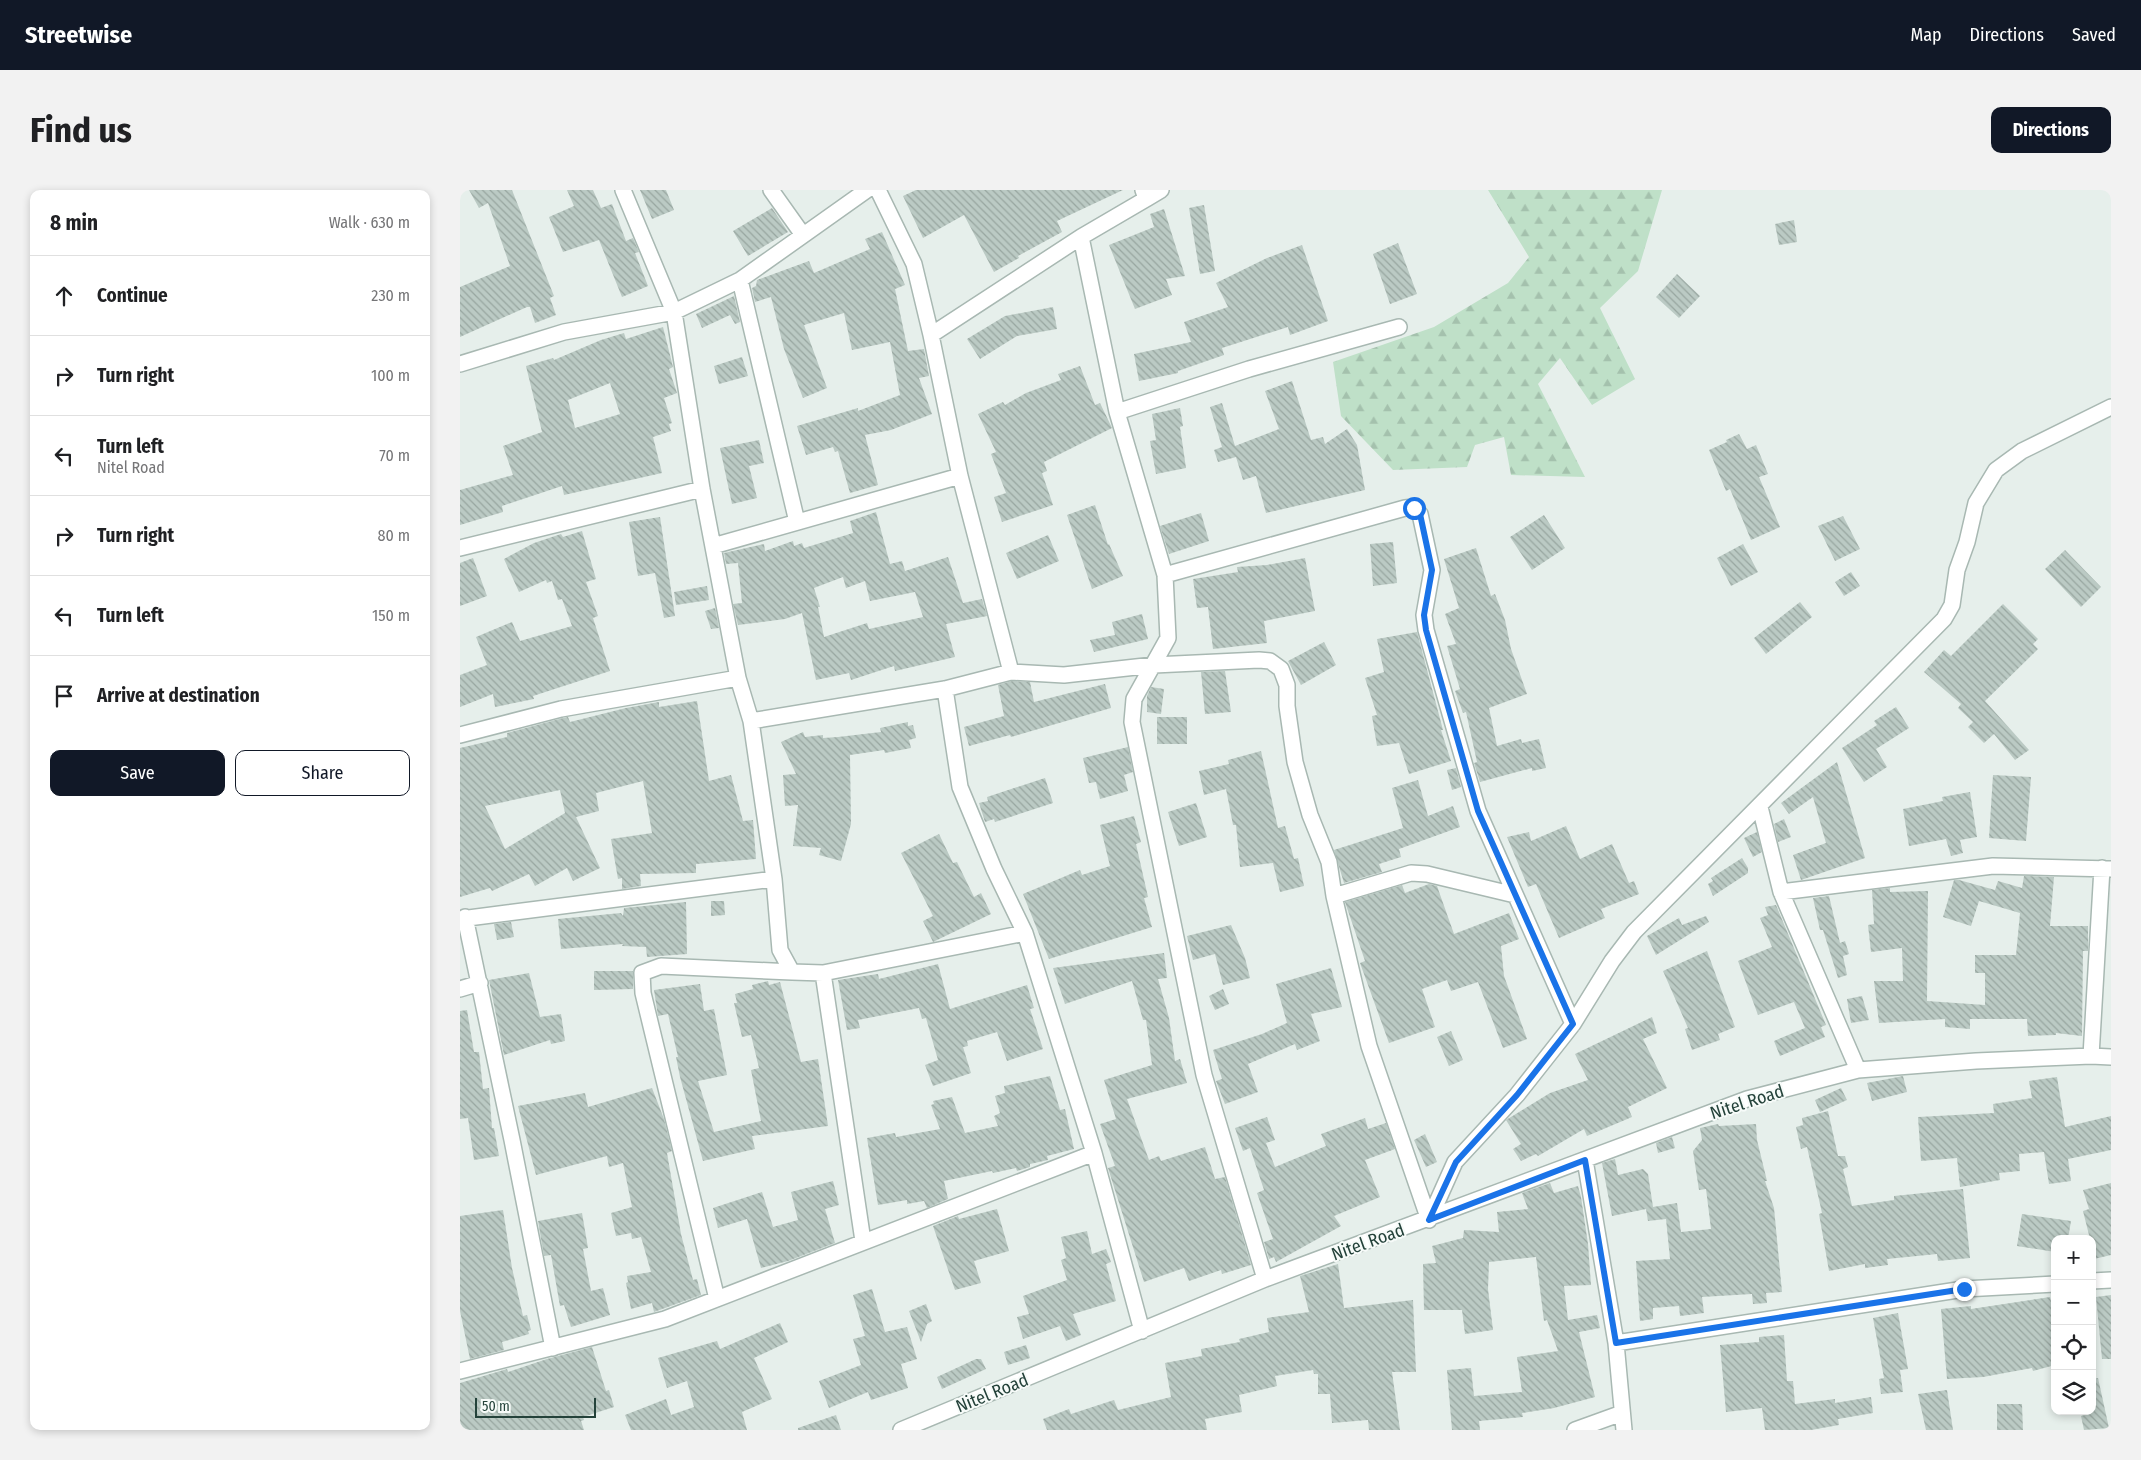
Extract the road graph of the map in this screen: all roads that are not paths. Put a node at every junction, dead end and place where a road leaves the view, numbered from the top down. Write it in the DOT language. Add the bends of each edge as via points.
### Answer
graph roads {
  1 [pos="623,190"];
  2 [pos="771,190"];
  3 [pos="867,190"];
  4 [pos="878,190"];
  5 [pos="1161,190"];
  6 [pos="1145,194"];
  7 [pos="803,236"];
  8 [pos="1081,237"];
  9 [pos="740,280"];
  10 [pos="674,312"];
  11 [pos="1399,327"];
  12 [pos="931,336"];
  13 [pos="460,364"];
  14 [pos="2111,408"];
  15 [pos="1117,412"];
  16 [pos="960,476"];
  17 [pos="702,489"];
  18 [pos="797,522"];
  19 [pos="713,546"];
  20 [pos="460,548"];
  21 [pos="1165,575"];
  22 [pos="1154,665"];
  23 [pos="1010,672"];
  24 [pos="738,678"];
  25 [pos="945,689"];
  26 [pos="751,721"];
  27 [pos="460,735"];
  28 [pos="1760,806"];
  29 [pos="2106,869"];
  30 [pos="774,879"];
  31 [pos="1781,892"];
  32 [pos="1515,895"];
  33 [pos="1334,896"];
  34 [pos="462,918"];
  35 [pos="1025,933"];
  36 [pos="792,972"];
  37 [pos="822,973"];
  38 [pos="480,983"];
  39 [pos="460,989"];
  40 [pos="1573,1024"];
  41 [pos="2091,1056"];
  42 [pos="2111,1058"];
  43 [pos="1858,1070"];
  44 [pos="1094,1153"];
  45 [pos="1585,1160"];
  46 [pos="1429,1220"];
  47 [pos="863,1241"];
  48 [pos="1264,1279"];
  49 [pos="2111,1280"];
  50 [pos="2096,1281"];
  51 [pos="2051,1284"];
  52 [pos="717,1299"];
  53 [pos="1142,1331"];
  54 [pos="1616,1343"];
  55 [pos="552,1348"];
  56 [pos="460,1371"];
  57 [pos="1622,1413"];
  58 [pos="901,1430"];
  59 [pos="1575,1430"];
  60 [pos="1624,1430"];
  1 -- 10 [label="street"];
  2 -- 7 [label="street"];
  3 -- 7 [label="street"];
  4 -- 12 [label="street" via="914,264"];
  5 -- 6 [label="street"];
  6 -- 8 [label="street"];
  7 -- 9 [label="street"];
  8 -- 12 [label="street"];
  8 -- 15 [label="street"];
  9 -- 10 [label="street"];
  9 -- 18 [label="street"];
  10 -- 13 [label="street" via="564,332"];
  10 -- 17 [label="street"];
  11 -- 15 [label="street" via="1249,369"];
  12 -- 16 [label="street"];
  14 -- 28 [label="street" via="2022,451 1996,470 1976,502 1957,570 1952,605 1944,619"];
  15 -- 21 [label="street"];
  16 -- 18 [label="street"];
  16 -- 23 [label="street"];
  17 -- 19 [label="street"];
  17 -- 20 [label="street"];
  18 -- 19 [label="street"];
  19 -- 24 [label="street"];
  21 -- 22 [label="street" via="1168,638"];
  21 -- 32 [label="street" via="1284,540 1414,508 1420,514 1432,570 1424,615 1426,630 1478,811"];
  22 -- 23 [label="street" via="1064,675"];
  22 -- 33 [label="street" via="1259,660 1270,661 1281,669 1287,685 1294,762 1329,862"];
  22 -- 48 [label="street" via="1134,699 1132,722 1204,1075"];
  23 -- 25 [label="street"];
  24 -- 26 [label="street"];
  24 -- 27 [label="street" via="561,709"];
  25 -- 26 [label="street"];
  25 -- 35 [label="street" via="960,787"];
  26 -- 30 [label="street"];
  28 -- 31 [label="street"];
  28 -- 40 [label="street" via="1634,932"];
  29 -- 31 [label="street" via="1993,866"];
  29 -- 41 [label="street"];
  30 -- 34 [label="street"];
  30 -- 36 [label="street" via="780,950"];
  31 -- 43 [label="street"];
  32 -- 33 [label="street" via="1411,873"];
  32 -- 40 [label="street"];
  33 -- 46 [label="street" via="1369,1046"];
  34 -- 38 [label="street"];
  35 -- 37 [label="street"];
  35 -- 44 [label="street"];
  36 -- 37 [label="street"];
  36 -- 52 [label="street" via="661,966 642,973 643,993"];
  37 -- 47 [label="street"];
  38 -- 39 [label="street"];
  38 -- 55 [label="street"];
  40 -- 46 [label="street" via="1517,1095 1456,1162"];
  41 -- 42 [label="street, Nitel Road"];
  41 -- 43 [label="street, Nitel Road"];
  43 -- 45 [label="street, Nitel Road" via="1747,1099"];
  44 -- 47 [label="street"];
  44 -- 53 [label="street"];
  45 -- 46 [label="street, Nitel Road"];
  45 -- 54 [label="street"];
  46 -- 48 [label="street, Nitel Road"];
  47 -- 52 [label="street"];
  48 -- 53 [label="street, Nitel Road"];
  49 -- 50 [label="street"];
  51 -- 54 [label="street" via="1964,1289"];
  52 -- 55 [label="street" via="665,1319"];
  53 -- 58 [label="street, Nitel Road"];
  54 -- 57 [label="street"];
  55 -- 56 [label="street"];
  57 -- 59 [label="street"];
  57 -- 60 [label="street"];
}
